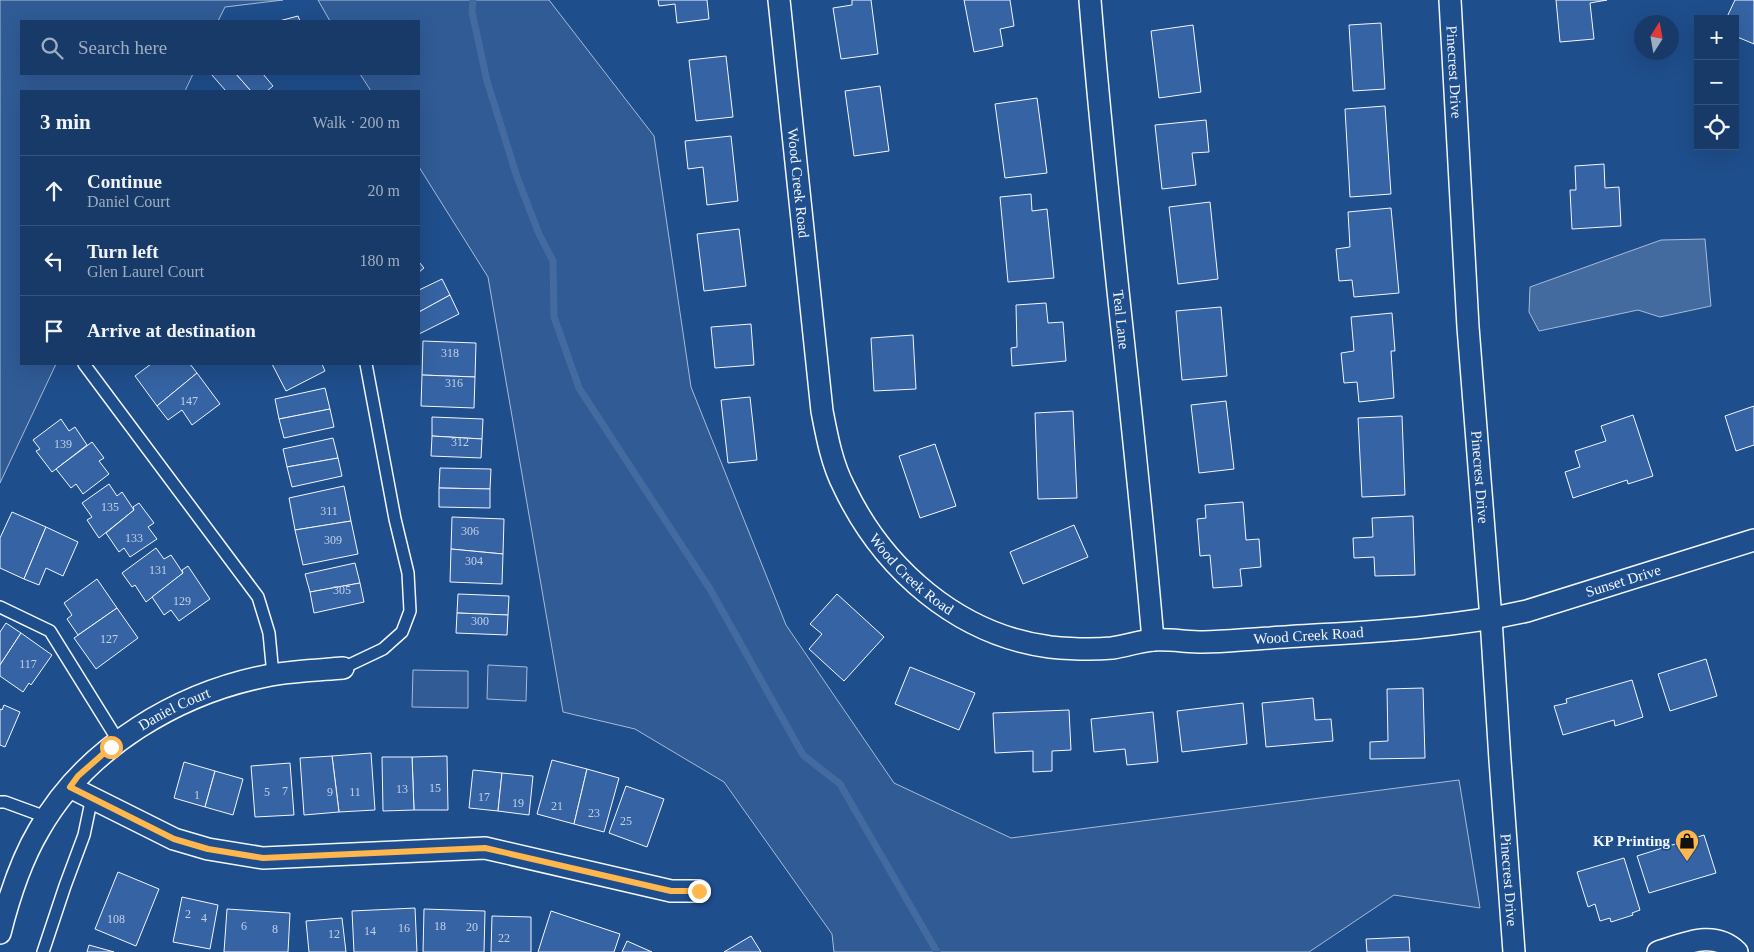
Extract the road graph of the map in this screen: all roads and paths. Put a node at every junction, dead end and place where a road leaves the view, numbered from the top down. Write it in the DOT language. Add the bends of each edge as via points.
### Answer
graph roads {
  1 [pos="779,0"];
  2 [pos="1090,0"];
  3 [pos="1450,0"];
  4 [pos="85,365"];
  5 [pos="366,365"];
  6 [pos="1754,540"];
  7 [pos="0,607"];
  8 [pos="1492,619"];
  9 [pos="1153,640"];
  10 [pos="343,668"];
  11 [pos="272,675"];
  12 [pos="119,742"];
  13 [pos="70,787"];
  14 [pos="92,797"];
  15 [pos="0,802"];
  16 [pos="46,817"];
  17 [pos="699,891"];
  18 [pos="1,924"];
  19 [pos="43,952"];
  20 [pos="1514,952"];
  21 [pos="1658,952"];
  22 [pos="1737,952"];
  1 -- 9 [label="street, Wood Creek Road" via="822,411 829,448 843,486 865,526 896,565 932,598 972,622 1010,638 1052,647 1097,649"];
  2 -- 9 [label="street, Teal Lane"];
  3 -- 8 [label="street, Pinecrest Drive" via="1468,327"];
  4 -- 11 [label="lane" via="258,597 269,633"];
  5 -- 10 [label="lane" via="408,573 410,611 402,632 383,649"];
  6 -- 8 [label="street, Sunset Drive"];
  7 -- 12 [label="lane" via="50,631"];
  8 -- 9 [label="street, Wood Creek Road" via="1428,627 1204,642"];
  8 -- 20 [label="street, Pinecrest Drive"];
  10 -- 11 [label="street, Daniel Court"];
  11 -- 12 [label="street, Daniel Court" via="192,699 151,720"];
  12 -- 13 [label="street, Daniel Court" via="78,776"];
  13 -- 14 [label="street"];
  13 -- 16 [label="street, Daniel Court"];
  14 -- 17 [label="street" via="174,839 208,849 263,858 485,848 671,891"];
  14 -- 19 [label="lane" via="84,835"];
  15 -- 16 [label="lane"];
  16 -- 18 [label="street, Daniel Court" via="26,853"];
  21 -- 22 [label="street" via="1708,939 1720,941"];
}
